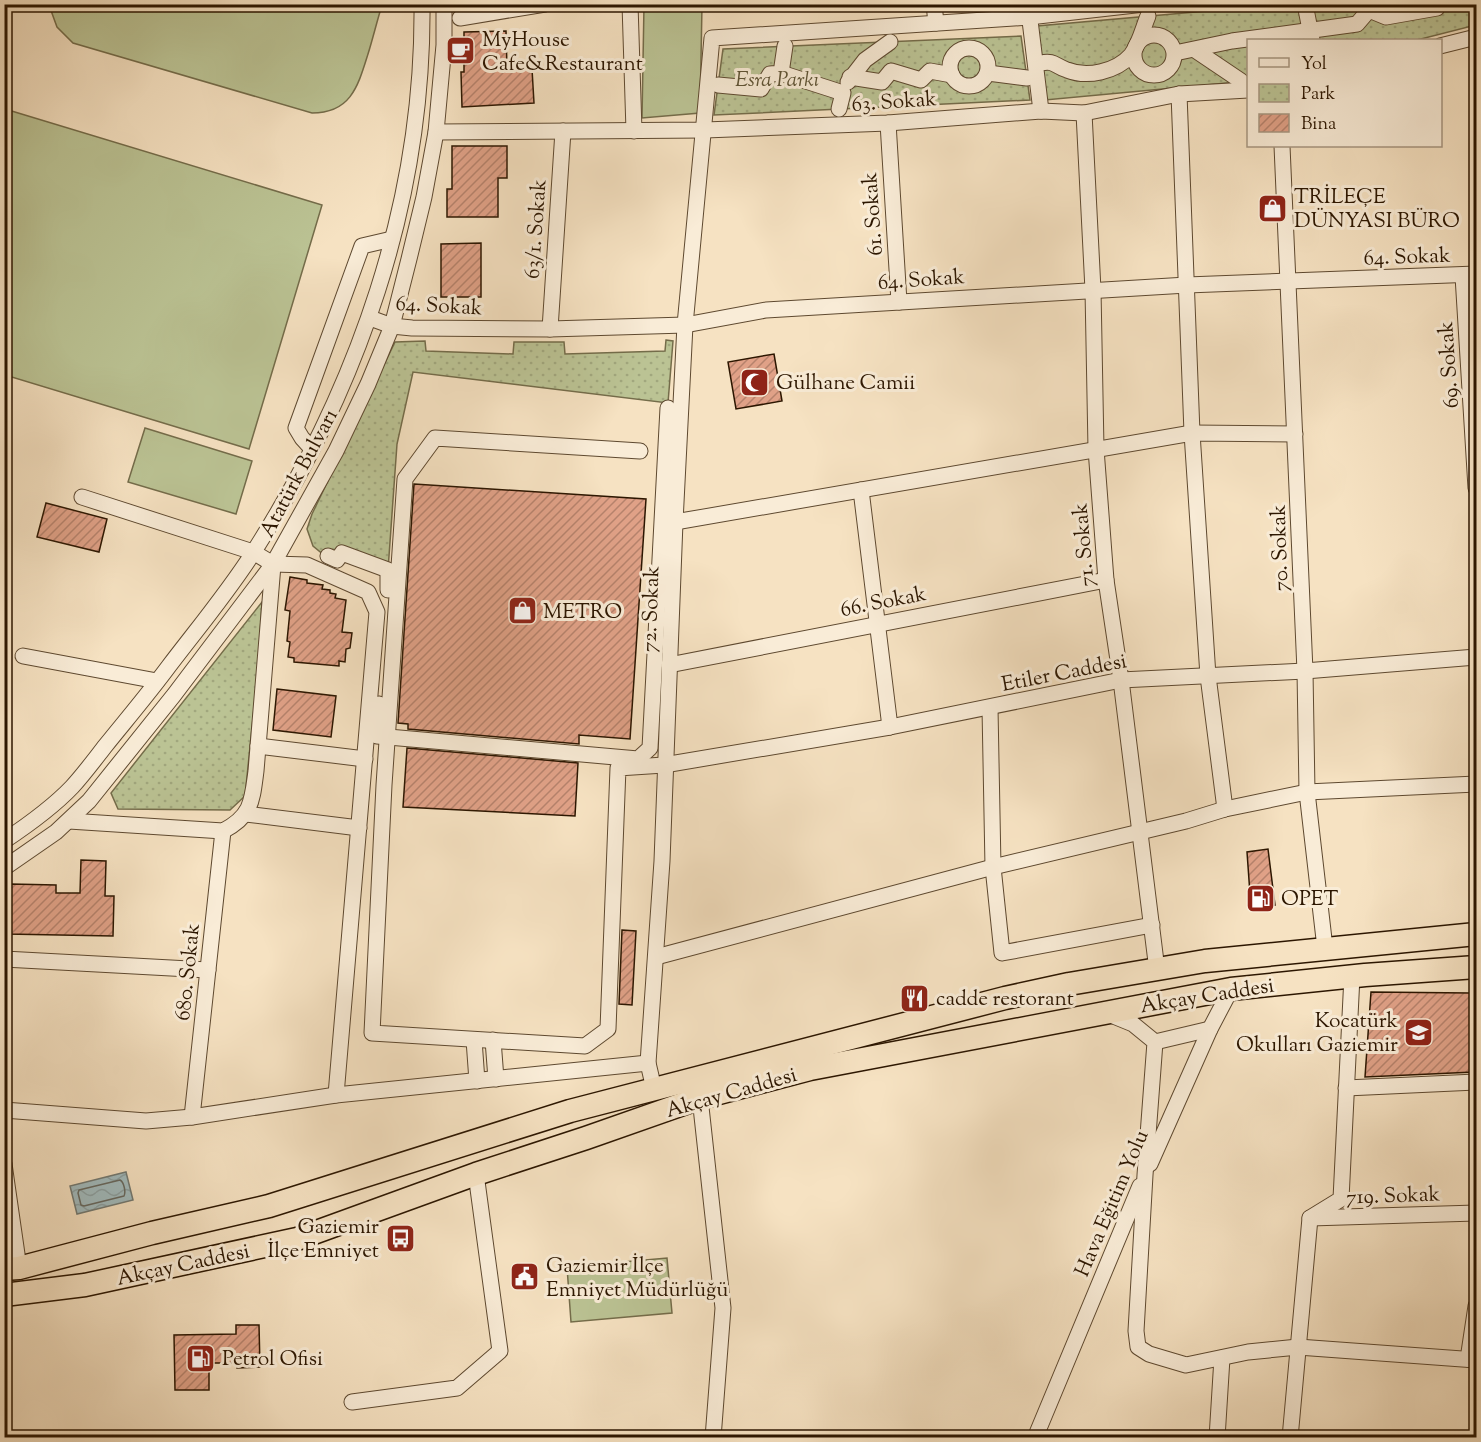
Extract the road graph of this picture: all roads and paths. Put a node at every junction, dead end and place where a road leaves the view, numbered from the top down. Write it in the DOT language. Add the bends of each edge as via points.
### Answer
graph roads {
  1 [pos="422,4"];
  2 [pos="444,4"];
  3 [pos="545,4"];
  4 [pos="630,4"];
  5 [pos="934,4"];
  6 [pos="1305,4"];
  7 [pos="1437,4"];
  8 [pos="1146,10"];
  9 [pos="1028,11"];
  10 [pos="460,18"];
  11 [pos="936,23"];
  12 [pos="1311,36"];
  13 [pos="1476,37"];
  14 [pos="1264,39"];
  15 [pos="1247,40"];
  16 [pos="890,42"];
  17 [pos="785,46"];
  18 [pos="1442,46"];
  19 [pos="1135,49"];
  20 [pos="1195,51"];
  21 [pos="1175,53"];
  22 [pos="1041,63"];
  23 [pos="781,73"];
  24 [pos="988,73"];
  25 [pos="952,75"];
  26 [pos="850,77"];
  27 [pos="1027,78"];
  28 [pos="718,85"];
  29 [pos="1245,86"];
  30 [pos="843,93"];
  31 [pos="1179,94"];
  32 [pos="839,109"];
  33 [pos="1041,111"];
  34 [pos="1084,113"];
  35 [pos="888,123"];
  36 [pos="705,130"];
  37 [pos="563,131"];
  38 [pos="634,131"];
  39 [pos="436,132"];
  40 [pos="1282,147"];
  41 [pos="392,239"];
  42 [pos="1470,275"];
  43 [pos="1288,281"];
  44 [pos="1187,285"];
  45 [pos="1093,290"];
  46 [pos="899,302"];
  47 [pos="370,318"];
  48 [pos="685,325"];
  49 [pos="392,326"];
  50 [pos="550,329"];
  51 [pos="668,408"];
  52 [pos="1192,433"];
  53 [pos="1295,434"];
  54 [pos="312,449"];
  55 [pos="1096,449"];
  56 [pos="640,451"];
  57 [pos="1476,488"];
  58 [pos="861,490"];
  59 [pos="82,497"];
  60 [pos="675,522"];
  61 [pos="253,552"];
  62 [pos="328,556"];
  63 [pos="273,564"];
  64 [pos="1106,580"];
  65 [pos="878,624"];
  66 [pos="23,656"];
  67 [pos="1476,657"];
  68 [pos="669,665"];
  69 [pos="1305,671"];
  70 [pos="1208,676"];
  71 [pos="1121,680"];
  72 [pos="157,681"];
  73 [pos="990,708"];
  74 [pos="890,728"];
  75 [pos="387,737"];
  76 [pos="258,746"];
  77 [pos="365,759"];
  78 [pos="664,765"];
  79 [pos="1476,784"];
  80 [pos="1307,792"];
  81 [pos="1225,809"];
  82 [pos="246,814"];
  83 [pos="69,821"];
  84 [pos="359,828"];
  85 [pos="223,831"];
  86 [pos="1140,831"];
  87 [pos="4,842"];
  88 [pos="993,867"];
  89 [pos="4,868"];
  90 [pos="1152,925"];
  91 [pos="1476,934"];
  92 [pos="1326,948"];
  93 [pos="656,957"];
  94 [pos="4,959"];
  95 [pos="1476,967"];
  96 [pos="208,970"];
  97 [pos="1157,970"];
  98 [pos="1352,976"];
  99 [pos="1231,989"];
  100 [pos="1104,1012"];
  101 [pos="1210,1029"];
  102 [pos="474,1040"];
  103 [pos="493,1041"];
  104 [pos="1155,1042"];
  105 [pos="648,1063"];
  106 [pos="496,1079"];
  107 [pos="477,1081"];
  108 [pos="1476,1082"];
  109 [pos="1346,1088"];
  110 [pos="654,1089"];
  111 [pos="336,1095"];
  112 [pos="700,1098"];
  113 [pos="4,1110"];
  114 [pos="192,1117"];
  115 [pos="4,1164"];
  116 [pos="476,1174"];
  117 [pos="1144,1175"];
  118 [pos="1476,1213"];
  119 [pos="1310,1218"];
  120 [pos="12,1268"];
  121 [pos="4,1295"];
  122 [pos="1476,1306"];
  123 [pos="1298,1347"];
  124 [pos="1222,1358"];
  125 [pos="1472,1359"];
  126 [pos="352,1402"];
  127 [pos="713,1437"];
  128 [pos="1035,1437"];
  129 [pos="1217,1437"];
  130 [pos="1290,1437"];
  1 -- 41 [label="street, Atatürk Bulvarı" via="422,76"];
  2 -- 39 [label="street, Atatürk Bulvarı"];
  3 -- 10 [label="street"];
  4 -- 38 [label="street"];
  5 -- 11 [label="street"];
  6 -- 12 [label="street"];
  7 -- 12 [label="street" via="1437,8 1386,17 1369,10 1357,24"];
  8 -- 9 [label="street"];
  8 -- 19 [label="street"];
  9 -- 11 [label="street"];
  9 -- 33 [label="street"];
  11 -- 36 [label="street" via="712,38"];
  12 -- 14 [label="street"];
  13 -- 18 [label="street"];
  15 -- 20 [label="street"];
  16 -- 26 [label="street"];
  17 -- 23 [label="street"];
  19 -- 21 [label="street" via="1142,38 1154,34 1166,38"];
  19 -- 21 [label="street" via="1139,68 1150,75 1169,69"];
  19 -- 22 [label="street" via="1130,57 1109,70 1089,75 1067,71 1050,61"];
  20 -- 21 [label="street"];
  20 -- 29 [label="street"];
  23 -- 28 [label="street" via="770,74 761,89"];
  23 -- 30 [label="street"];
  24 -- 25 [label="street" via="980,84 967,87"];
  24 -- 25 [label="street" via="985,55 969,48 953,56"];
  24 -- 27 [label="street"];
  25 -- 26 [label="street" via="930,71 921,80 891,71 882,82"];
  26 -- 30 [label="street"];
  29 -- 31 [label="street, 63. Sokak"];
  30 -- 32 [label="street"];
  31 -- 34 [label="street, 63. Sokak"];
  31 -- 44 [label="street"];
  33 -- 34 [label="street, 63. Sokak"];
  33 -- 35 [label="street, 63. Sokak"];
  34 -- 45 [label="street, 71. Sokak"];
  35 -- 36 [label="street, 63. Sokak"];
  35 -- 46 [label="street, 61. Sokak"];
  36 -- 38 [label="street, 63. Sokak"];
  36 -- 48 [label="street, 72. Sokak"];
  37 -- 38 [label="street, 63. Sokak"];
  37 -- 39 [label="street, 63. Sokak"];
  37 -- 50 [label="street, 63/1. Sokak"];
  39 -- 49 [label="street, Atatürk Bulvarı"];
  40 -- 43 [label="street, 70. Sokak"];
  41 -- 47 [label="street, Atatürk Bulvarı"];
  41 -- 54 [label="street" via="362,246 296,428"];
  42 -- 43 [label="street, 64. Sokak"];
  42 -- 57 [label="street, 69. Sokak"];
  43 -- 44 [label="street, 64. Sokak"];
  43 -- 53 [label="street, 70. Sokak"];
  44 -- 45 [label="street, 64. Sokak"];
  44 -- 52 [label="street"];
  45 -- 46 [label="street, 64. Sokak"];
  45 -- 55 [label="street, 71. Sokak"];
  46 -- 48 [label="street, 64. Sokak" via="766,310"];
  47 -- 49 [label="street, 64. Sokak"];
  47 -- 54 [label="street, Atatürk Bulvarı"];
  48 -- 50 [label="street, 64. Sokak"];
  48 -- 60 [label="street, 72. Sokak"];
  49 -- 50 [label="street, 64. Sokak"];
  49 -- 63 [label="street, Atatürk Bulvarı" via="336,451"];
  51 -- 75 [label="street" via="650,748 639,759"];
  52 -- 53 [label="street"];
  52 -- 55 [label="street"];
  52 -- 70 [label="street"];
  53 -- 69 [label="street, 70. Sokak"];
  54 -- 61 [label="street, Atatürk Bulvarı"];
  55 -- 58 [label="street"];
  55 -- 64 [label="street, 71. Sokak"];
  56 -- 75 [label="street" via="435,438 405,479"];
  58 -- 60 [label="street"];
  58 -- 65 [label="street"];
  59 -- 61 [label="street"];
  60 -- 68 [label="street, 72. Sokak"];
  61 -- 63 [label="street"];
  61 -- 72 [label="street, Atatürk Bulvarı"];
  62 -- 75 [label="street" via="337,560 342,553 388,570 377,736"];
  63 -- 76 [label="street"];
  63 -- 77 [label="street" via="308,565 368,592 377,612"];
  63 -- 83 [label="street, Atatürk Bulvarı" via="174,695"];
  64 -- 65 [label="street, 66. Sokak"];
  64 -- 71 [label="street, 71. Sokak"];
  65 -- 68 [label="street, 66. Sokak"];
  65 -- 74 [label="street"];
  66 -- 72 [label="street"];
  67 -- 69 [label="street, Etiler Caddesi"];
  68 -- 78 [label="street, 72. Sokak"];
  69 -- 70 [label="street, Etiler Caddesi"];
  69 -- 80 [label="street, 70. Sokak"];
  70 -- 71 [label="street, Etiler Caddesi"];
  70 -- 81 [label="street"];
  71 -- 73 [label="street, Etiler Caddesi"];
  71 -- 86 [label="street, 71. Sokak"];
  72 -- 87 [label="street, Atatürk Bulvarı" via="72,787"];
  73 -- 74 [label="street, Etiler Caddesi"];
  73 -- 88 [label="street"];
  74 -- 78 [label="street, Etiler Caddesi"];
  75 -- 102 [label="street" via="372,1033"];
  76 -- 77 [label="street"];
  76 -- 82 [label="street" via="252,800"];
  77 -- 84 [label="street"];
  78 -- 93 [label="street, 72. Sokak"];
  78 -- 103 [label="street, Etiler Caddesi" via="618,768 608,1029 585,1046"];
  79 -- 80 [label="street"];
  80 -- 81 [label="street"];
  80 -- 92 [label="street, 70. Sokak"];
  81 -- 86 [label="street"];
  82 -- 84 [label="street"];
  82 -- 85 [label="street"];
  83 -- 85 [label="street"];
  83 -- 89 [label="street, Atatürk Bulvarı"];
  84 -- 111 [label="street"];
  85 -- 96 [label="street, 680. Sokak"];
  86 -- 88 [label="street"];
  86 -- 90 [label="street, 71. Sokak"];
  88 -- 90 [label="street" via="1002,953"];
  88 -- 93 [label="street"];
  90 -- 97 [label="street, 71. Sokak"];
  91 -- 92 [label="highway, Akçay Caddesi"];
  92 -- 97 [label="highway, Akçay Caddesi"];
  93 -- 105 [label="street, 72. Sokak"];
  94 -- 96 [label="street"];
  95 -- 98 [label="highway, Akçay Caddesi"];
  96 -- 114 [label="street, 680. Sokak"];
  97 -- 110 [label="highway, Akçay Caddesi" via="1005,998"];
  98 -- 99 [label="highway, Akçay Caddesi"];
  98 -- 109 [label="street"];
  99 -- 100 [label="highway, Akçay Caddesi"];
  99 -- 101 [label="street, Hava Eğitim Yolu"];
  100 -- 104 [label="street" via="1133,1023"];
  100 -- 112 [label="highway, Akçay Caddesi" via="810,1069"];
  101 -- 104 [label="street"];
  101 -- 117 [label="street, Hava Eğitim Yolu"];
  102 -- 103 [label="street"];
  102 -- 107 [label="street"];
  103 -- 106 [label="street"];
  104 -- 117 [label="street"];
  105 -- 106 [label="street"];
  105 -- 110 [label="street, 72. Sokak"];
  106 -- 107 [label="street"];
  107 -- 111 [label="street"];
  108 -- 109 [label="street"];
  109 -- 119 [label="street" via="1341,1199"];
  110 -- 120 [label="highway, Akçay Caddesi" via="521,1126 269,1206"];
  111 -- 114 [label="street"];
  112 -- 116 [label="highway, Akçay Caddesi"];
  112 -- 127 [label="street" via="723,1308"];
  113 -- 114 [label="street" via="146,1121"];
  115 -- 120 [label="street"];
  116 -- 121 [label="highway, Akçay Caddesi" via="297,1239 85,1285"];
  116 -- 126 [label="street" via="500,1351 457,1388"];
  117 -- 124 [label="street" via="1138,1347 1186,1365"];
  117 -- 128 [label="street, Hava Eğitim Yolu"];
  118 -- 119 [label="street, 719. Sokak"];
  119 -- 123 [label="street"];
  122 -- 125 [label="street"];
  123 -- 124 [label="street"];
  123 -- 125 [label="street"];
  123 -- 130 [label="street"];
  124 -- 129 [label="street"];
}
